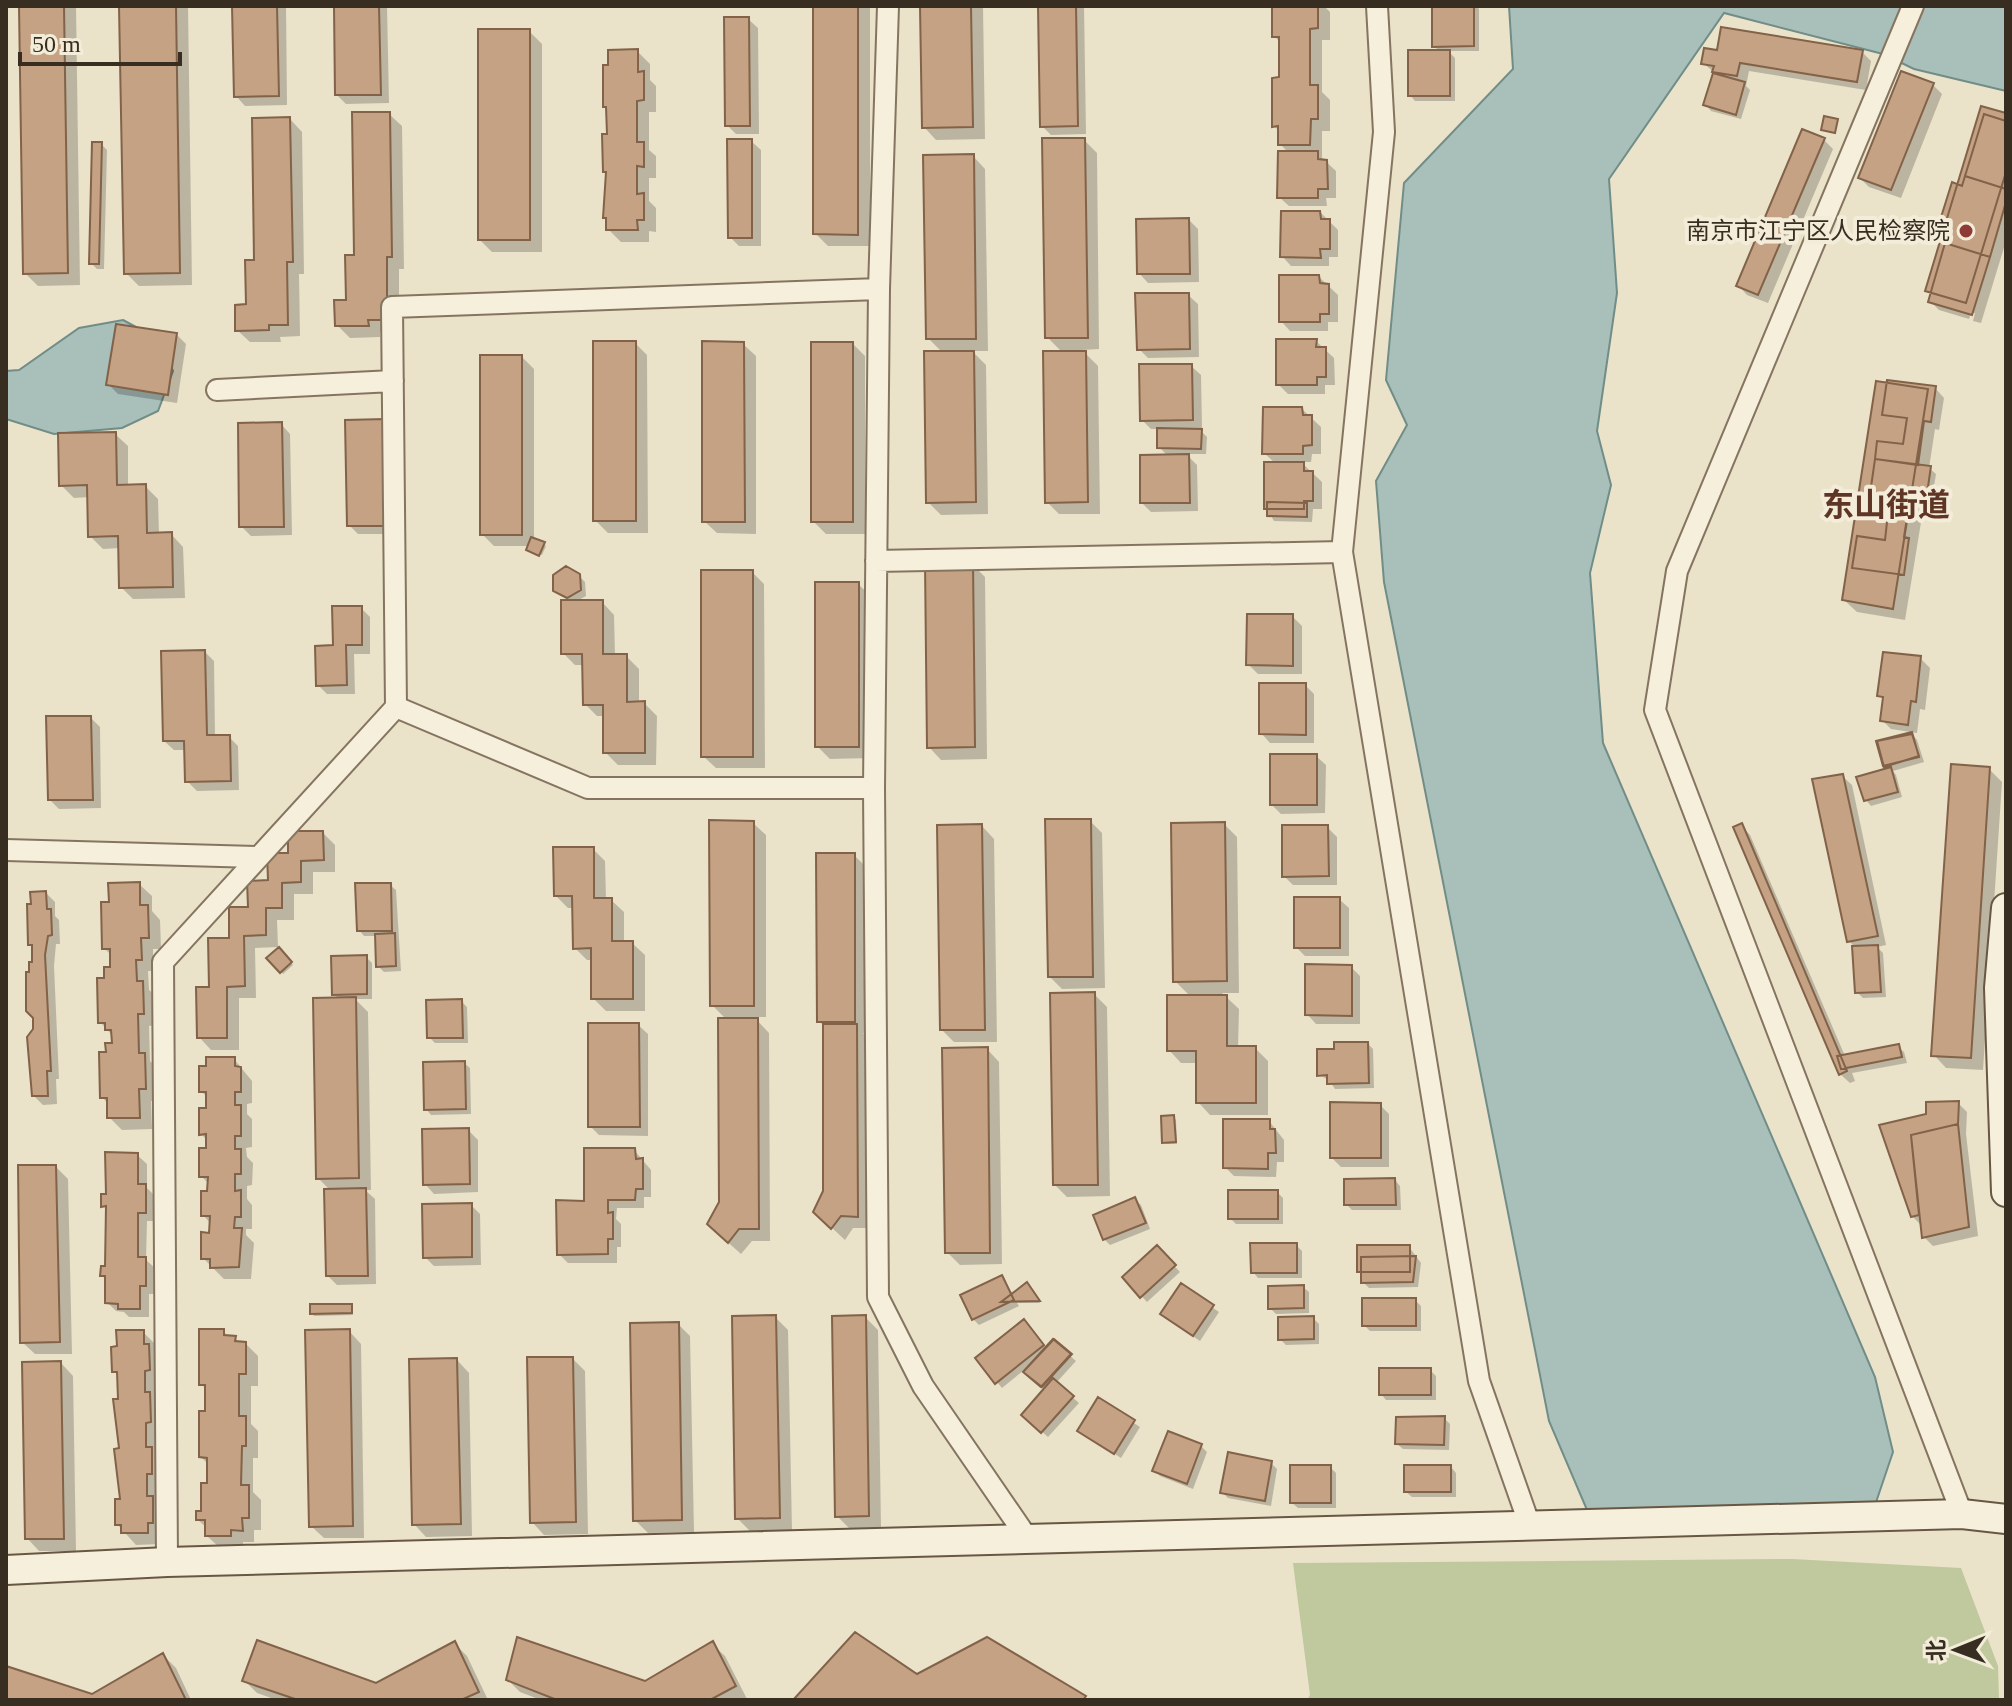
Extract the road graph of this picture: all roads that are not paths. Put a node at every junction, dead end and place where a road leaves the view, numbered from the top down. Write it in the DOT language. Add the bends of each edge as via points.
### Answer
graph roads {
  1 [pos="888,6"];
  2 [pos="1377,6"];
  3 [pos="1913,6"];
  4 [pos="879,289"];
  5 [pos="393,381"];
  6 [pos="217,390"];
  7 [pos="1342,552"];
  8 [pos="876,561"];
  9 [pos="396,707"];
  10 [pos="874,788"];
  11 [pos="6,850"];
  12 [pos="259,857"];
  13 [pos="2006,908"];
  14 [pos="2006,1192"];
  15 [pos="1962,1514"];
  16 [pos="2006,1519"];
  17 [pos="1530,1526"];
  18 [pos="1028,1539"];
  19 [pos="167,1562"];
  20 [pos="6,1570"];
  1 -- 4 [label="street"];
  2 -- 7 [label="street" via="1384,132"];
  3 -- 15 [label="street" via="1677,571 1655,710"];
  4 -- 5 [label="street" via="392,307"];
  4 -- 8 [label="street"];
  5 -- 6 [label="street"];
  5 -- 9 [label="street"];
  7 -- 8 [label="street"];
  7 -- 17 [label="street" via="1479,1381"];
  8 -- 10 [label="street"];
  9 -- 10 [label="street" via="588,788"];
  9 -- 12 [label="street"];
  10 -- 18 [label="street" via="878,1297 923,1386"];
  11 -- 12 [label="street"];
  12 -- 19 [label="street" via="163,962"];
  13 -- 14 [label="street" via="1999,988"];
  15 -- 16 [label="street"];
  15 -- 17 [label="street"];
  17 -- 18 [label="street"];
  18 -- 19 [label="street"];
  19 -- 20 [label="street"];
}
